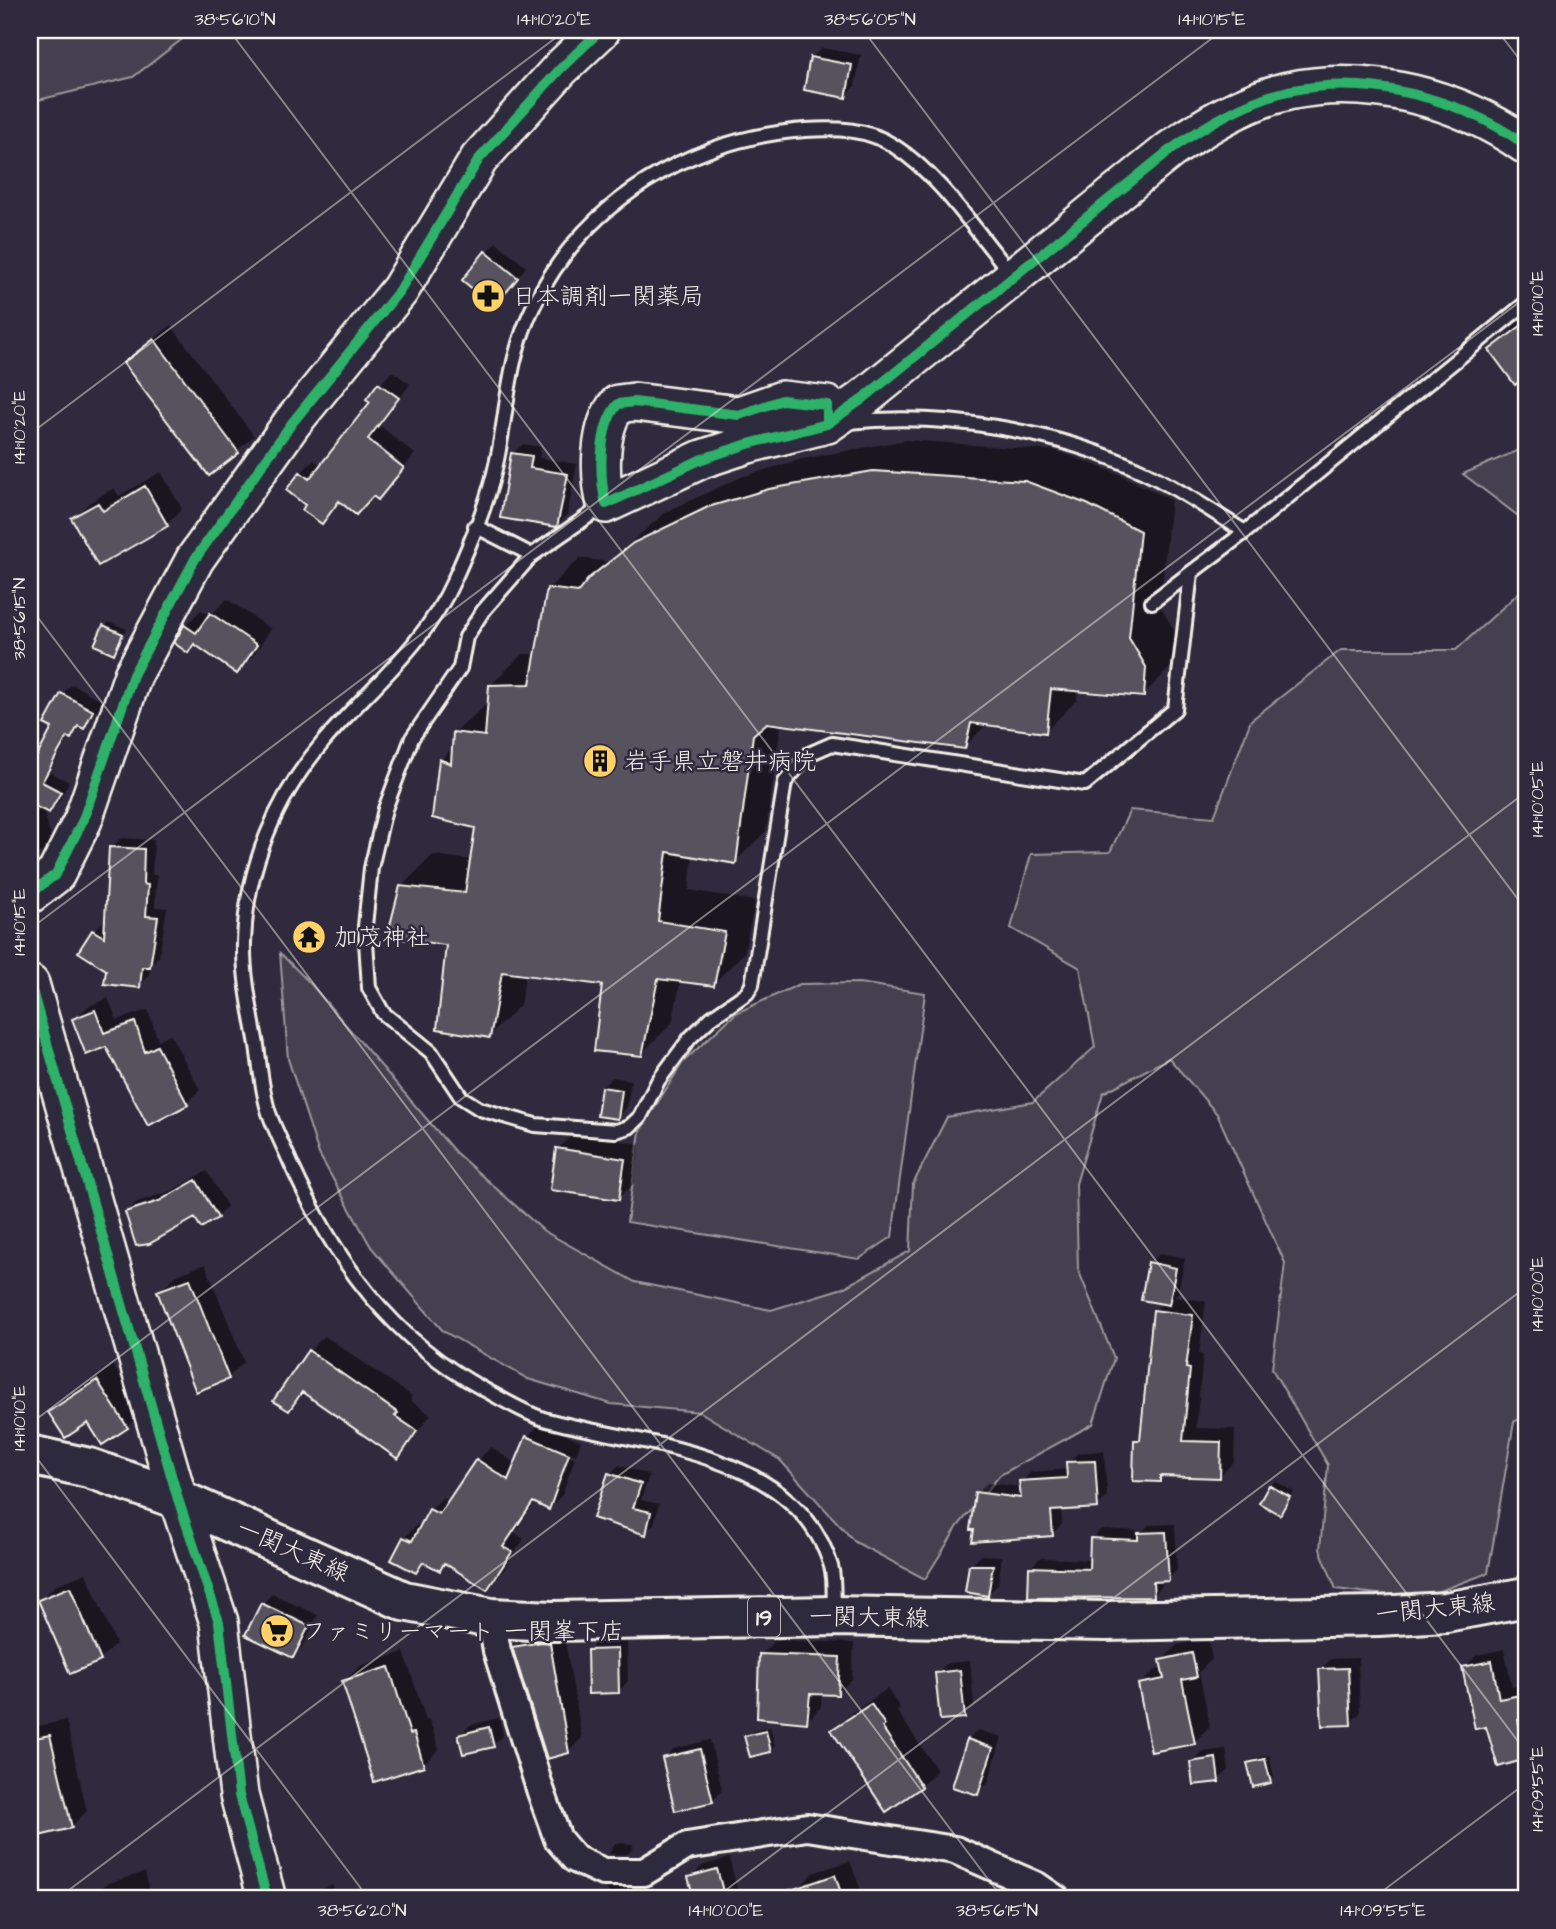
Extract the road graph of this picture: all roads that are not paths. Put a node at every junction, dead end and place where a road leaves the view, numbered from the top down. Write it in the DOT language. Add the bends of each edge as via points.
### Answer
graph roads {
  1 [pos="601,30"];
  2 [pos="1526,145"];
  3 [pos="1014,276"];
  4 [pos="1526,303"];
  5 [pos="827,424"];
  6 [pos="606,504"];
  7 [pos="475,526"];
  8 [pos="1245,532"];
  9 [pos="532,555"];
  10 [pos="1191,572"];
  11 [pos="1152,602"];
  12 [pos="30,894"];
  13 [pos="30,984"];
  14 [pos="30,1455"];
  15 [pos="178,1499"];
  16 [pos="1526,1597"];
  17 [pos="834,1616"];
  18 [pos="491,1618"];
  19 [pos="267,1899"];
  20 [pos="1056,1899"];
  1 -- 12 [label="street" via="479,159 400,290 292,423 195,559 133,675 83,820 56,874"];
  2 -- 3 [label="street" via="1489,122 1434,99 1343,86 1288,92 1242,107 1204,127"];
  3 -- 5 [label="street"];
  3 -- 7 [label="lane" via="923,169 889,142 841,127 738,139 656,173 612,205 561,260 535,304 515,353 497,462"];
  4 -- 8 [label="lane"];
  5 -- 6 [label="street" via="702,459"];
  5 -- 6 [label="street" via="827,405 782,400 739,415 618,404 609,414 602,463"];
  5 -- 8 [label="lane" via="880,418 952,422 1080,447 1142,471"];
  6 -- 9 [label="lane"];
  7 -- 9 [label="lane"];
  7 -- 17 [label="lane" via="452,585 418,641 322,743 287,793 257,852 244,943 268,1110 307,1199 355,1280 414,1344 479,1387 541,1418 695,1453 745,1470 788,1502 816,1534 833,1569"];
  8 -- 10 [label="lane"];
  9 -- 10 [label="lane" via="483,611 466,637 460,668 412,738 385,809 371,868 366,975 383,1013 431,1052 461,1097 480,1109 536,1125 616,1132 640,1117 658,1081 690,1038 752,985 785,782 803,759 832,744 1085,784 1175,709"];
  10 -- 11 [label="lane"];
  13 -- 15 [label="street"];
  14 -- 15 [label="main road, 一関大東線 / 19" via="89,1468"];
  15 -- 18 [label="main road, 一関大東線 / 19" via="404,1601"];
  15 -- 19 [label="street" via="219,1622 239,1794"];
  16 -- 17 [label="main road, 一関大東線 / 19" via="1446,1612 1378,1616 1105,1621"];
  17 -- 18 [label="main road, 一関大東線 / 19"];
  18 -- 20 [label="street" via="540,1789 558,1839 575,1859 603,1871 644,1872 687,1846 807,1828 955,1850"];
}
